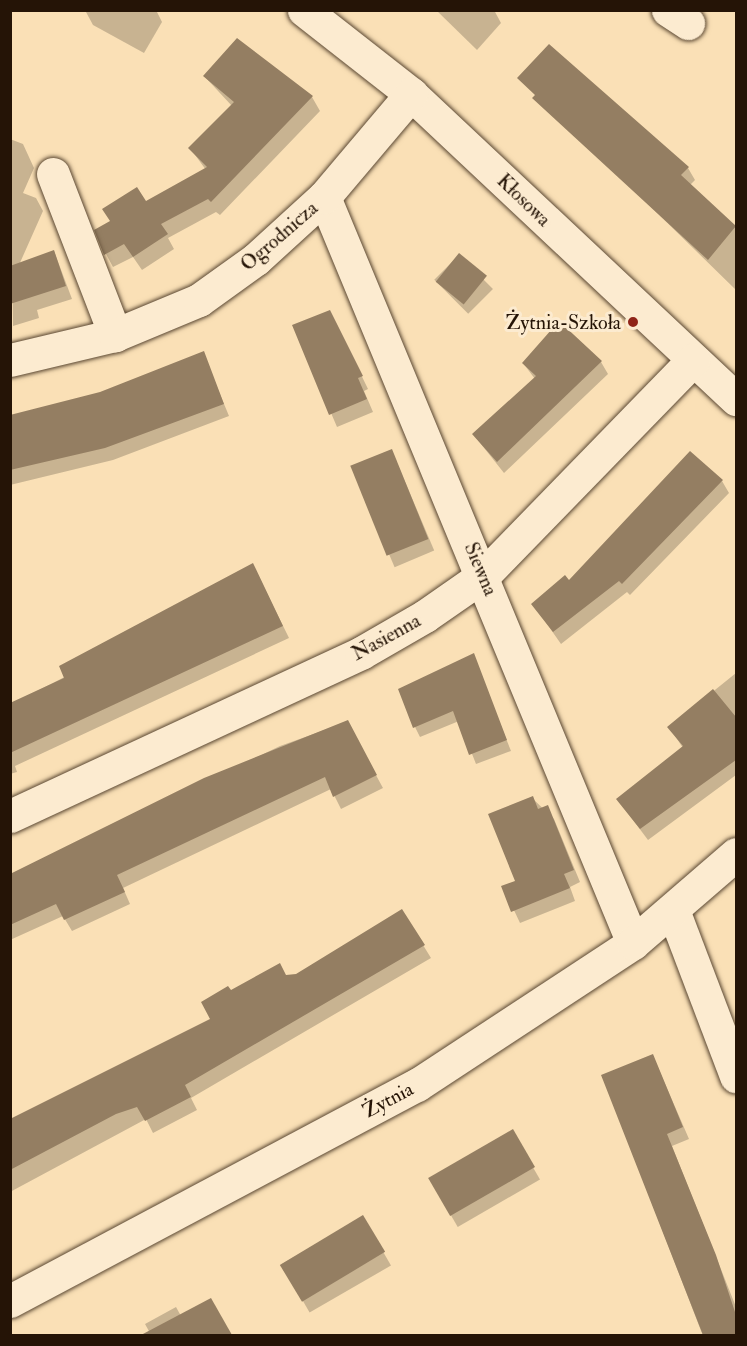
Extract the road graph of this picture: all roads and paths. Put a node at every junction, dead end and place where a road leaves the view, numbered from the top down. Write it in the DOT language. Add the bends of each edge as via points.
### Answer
graph roads {
  1 [pos="304,10"];
  2 [pos="411,94"];
  3 [pos="53,174"];
  4 [pos="324,197"];
  5 [pos="115,335"];
  6 [pos="10,360"];
  7 [pos="693,360"];
  8 [pos="736,399"];
  9 [pos="484,575"];
  10 [pos="10,816"];
  11 [pos="736,854"];
  12 [pos="673,910"];
  13 [pos="633,943"];
  14 [pos="736,1076"];
  15 [pos="10,1300"];
  1 -- 2 [label="street, Kłosowa"];
  2 -- 4 [label="street, Ogrodnicza"];
  2 -- 7 [label="street, Kłosowa"];
  3 -- 5 [label="street"];
  4 -- 5 [label="street, Ogrodnicza" via="256,259 200,300"];
  4 -- 9 [label="street, Siewna"];
  5 -- 6 [label="street, Ogrodnicza"];
  7 -- 8 [label="street, Kłosowa"];
  7 -- 9 [label="street, Nasienna"];
  9 -- 10 [label="street, Nasienna" via="361,652"];
  9 -- 13 [label="street, Siewna"];
  11 -- 12 [label="street, Żytnia"];
  12 -- 13 [label="street, Żytnia"];
  12 -- 14 [label="street"];
  13 -- 15 [label="street, Żytnia" via="417,1085"];
}
